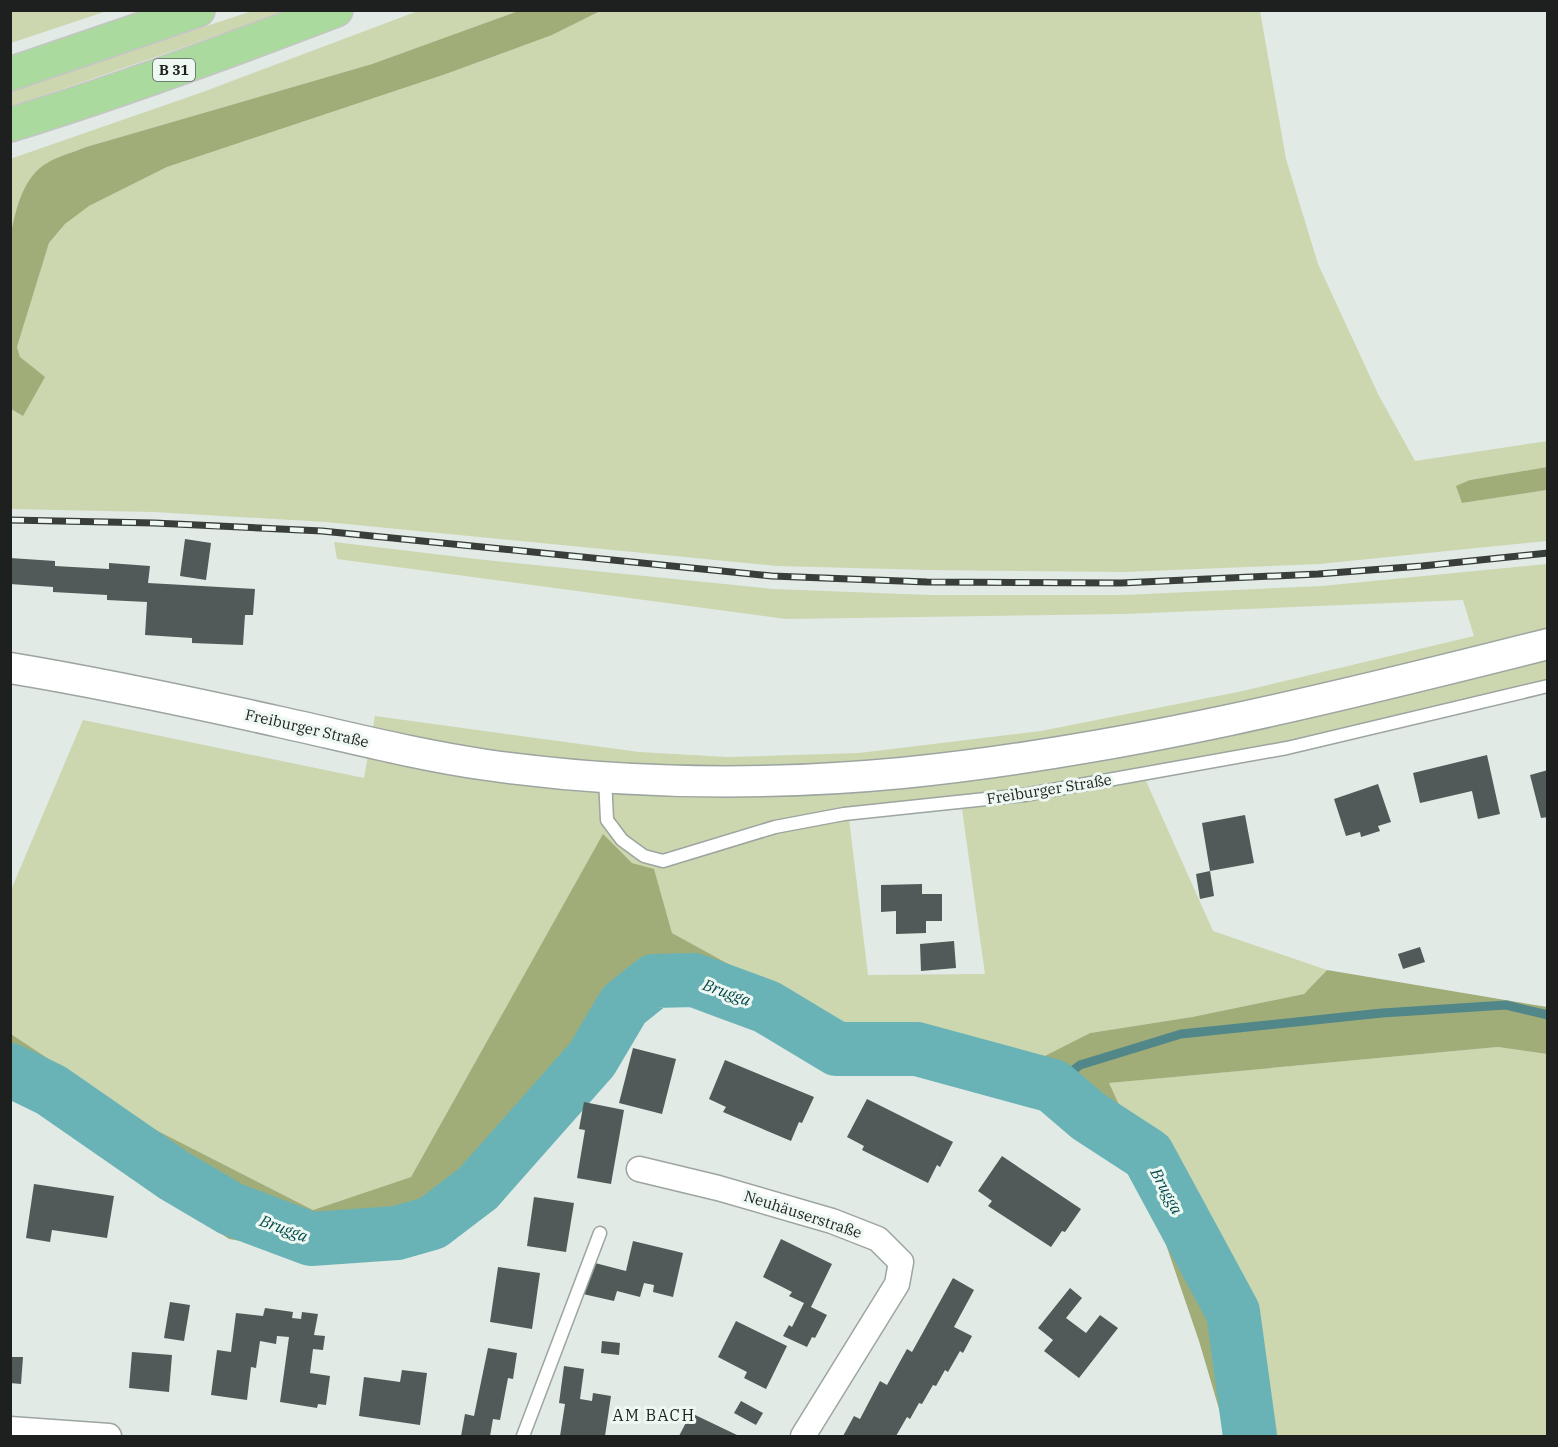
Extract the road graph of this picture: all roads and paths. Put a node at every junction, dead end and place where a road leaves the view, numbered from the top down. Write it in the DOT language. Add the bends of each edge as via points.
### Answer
graph roads {
  1 [pos="198,10"];
  2 [pos="336,10"];
  3 [pos="10,74"];
  4 [pos="10,125"];
  5 [pos="1548,644"];
  6 [pos="10,668"];
  7 [pos="1548,686"];
  8 [pos="605,777"];
  9 [pos="639,1169"];
  10 [pos="600,1233"];
  11 [pos="10,1429"];
  12 [pos="109,1437"];
  13 [pos="523,1437"];
  14 [pos="803,1437"];
  1 -- 3 [label="highway"];
  2 -- 4 [label="highway, B 31" via="247,45"];
  5 -- 8 [label="street, Freiburger Straße" via="1306,703 1010,760 900,773 805,778 695,781"];
  6 -- 8 [label="street, Freiburger Straße" via="486,765"];
  7 -- 8 [label="lane, Freiburger Straße" via="1287,748 1024,795 844,814 775,827 663,861 644,856 622,840 607,820"];
  9 -- 14 [label="street, Neuhäuserstraße" via="832,1221 878,1239 901,1262 897,1284"];
  10 -- 13 [label="lane"];
  11 -- 12 [label="street"];
}
